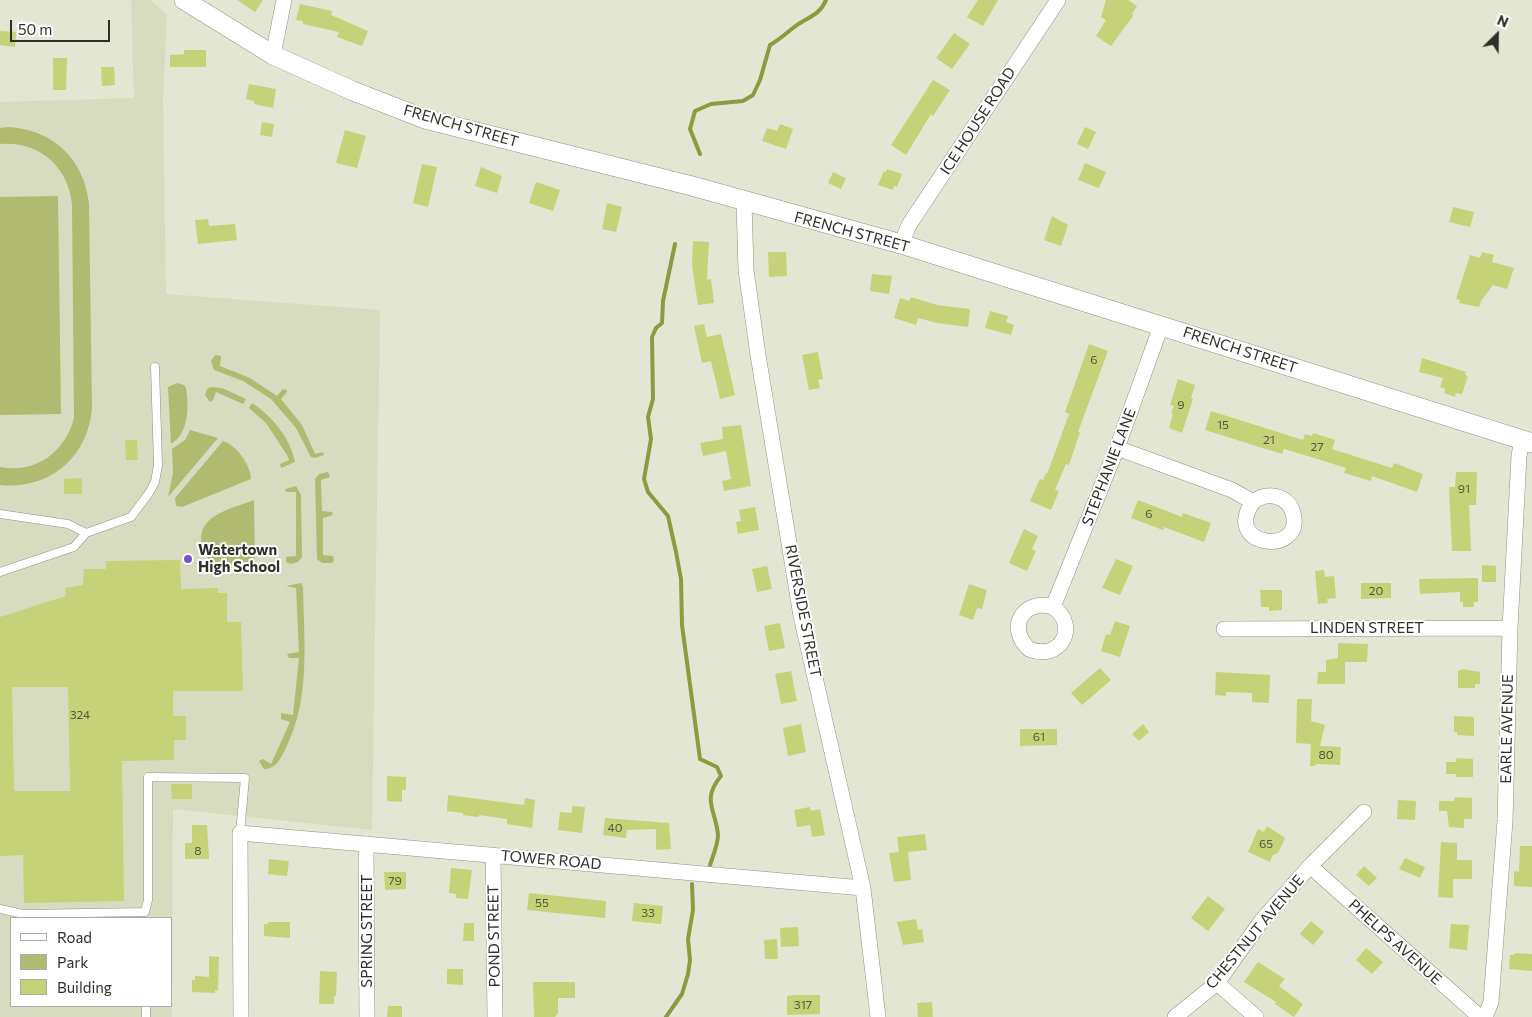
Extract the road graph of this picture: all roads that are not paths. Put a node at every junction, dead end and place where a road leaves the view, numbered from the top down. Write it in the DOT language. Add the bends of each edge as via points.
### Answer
graph roads {
  1 [pos="184,0"];
  2 [pos="284,0"];
  3 [pos="1058,0"];
  4 [pos="273,55"];
  5 [pos="744,202"];
  6 [pos="901,244"];
  7 [pos="1161,326"];
  8 [pos="154,367"];
  9 [pos="1527,441"];
  10 [pos="1117,448"];
  11 [pos="1253,502"];
  12 [pos="0,514"];
  13 [pos="86,532"];
  14 [pos="0,572"];
  15 [pos="1053,607"];
  16 [pos="1510,628"];
  17 [pos="1224,629"];
  18 [pos="1364,812"];
  19 [pos="240,833"];
  20 [pos="366,844"];
  21 [pos="493,855"];
  22 [pos="1310,866"];
  23 [pos="863,888"];
  24 [pos="0,909"];
  25 [pos="145,915"];
  26 [pos="1217,983"];
  27 [pos="241,1017"];
  28 [pos="367,1017"];
  29 [pos="496,1017"];
  30 [pos="878,1017"];
  31 [pos="1175,1017"];
  32 [pos="1256,1017"];
  33 [pos="1480,1017"];
  34 [pos="1485,1017"];
  1 -- 4 [label="street, FRENCH STREET"];
  2 -- 4 [label="street"];
  3 -- 6 [label="street, ICE HOUSE ROAD" via="909,225"];
  4 -- 5 [label="street, FRENCH STREET" via="425,119"];
  5 -- 6 [label="street, FRENCH STREET"];
  5 -- 23 [label="street, RIVERSIDE STREET" via="746,270 802,616"];
  6 -- 7 [label="street, FRENCH STREET"];
  7 -- 9 [label="street, FRENCH STREET"];
  7 -- 10 [label="street, STEPHANIE LANE"];
  8 -- 13 [label="lane" via="158,465 155,482 131,517"];
  9 -- 16 [label="street, EARLE AVENUE" via="1519,456"];
  10 -- 11 [label="street" via="1232,490"];
  10 -- 15 [label="street, STEPHANIE LANE"];
  12 -- 13 [label="lane" via="68,524"];
  13 -- 14 [label="lane" via="74,547"];
  16 -- 17 [label="street, LINDEN STREET"];
  16 -- 34 [label="street, EARLE AVENUE" via="1505,821 1491,1002"];
  18 -- 22 [label="street, CHESTNUT AVENUE"];
  19 -- 20 [label="street, TOWER ROAD"];
  19 -- 25 [label="lane" via="245,778 148,777 148,900"];
  19 -- 27 [label="street"];
  20 -- 21 [label="street, TOWER ROAD"];
  20 -- 28 [label="street, SPRING STREET"];
  21 -- 23 [label="street, TOWER ROAD"];
  21 -- 29 [label="street, POND STREET"];
  22 -- 26 [label="street, CHESTNUT AVENUE" via="1262,920"];
  22 -- 33 [label="street, PHELPS AVENUE"];
  23 -- 30 [label="street, RIVERSIDE STREET"];
  24 -- 25 [label="lane" via="24,914"];
  26 -- 31 [label="street, CHESTNUT AVENUE"];
  26 -- 32 [label="street"];
}
